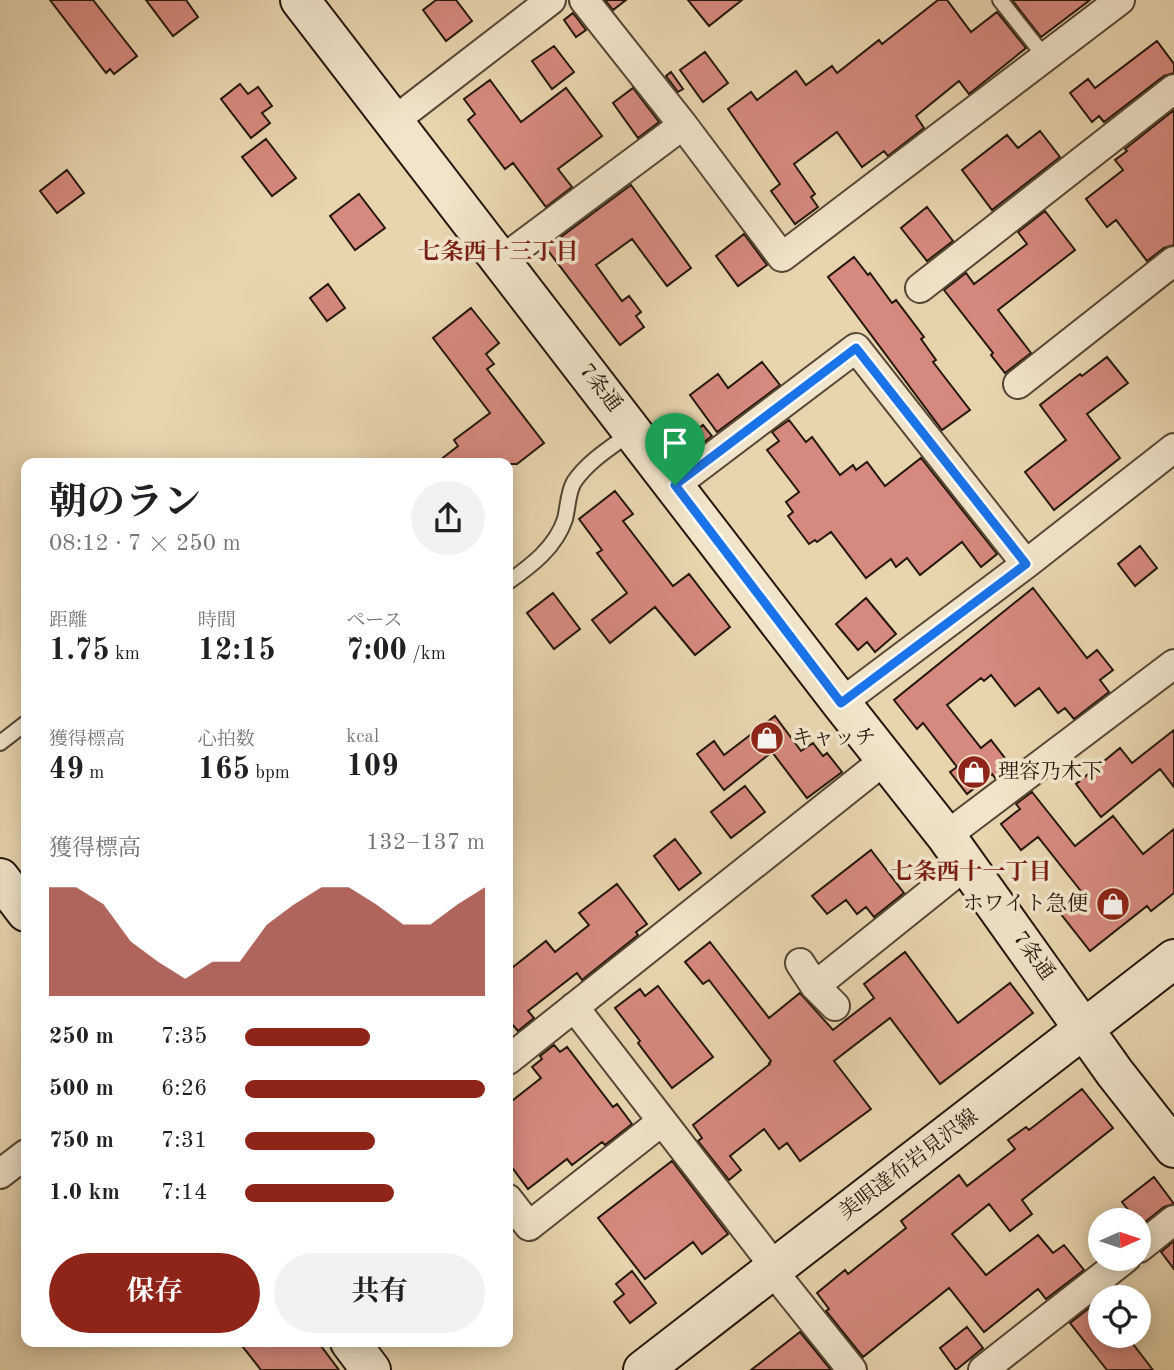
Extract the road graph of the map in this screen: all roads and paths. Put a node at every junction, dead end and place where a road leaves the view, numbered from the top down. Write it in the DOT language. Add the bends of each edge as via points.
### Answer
graph roads {
  1 [pos="300,0"];
  2 [pos="551,0"];
  3 [pos="584,0"];
  4 [pos="1000,0"];
  5 [pos="1120,0"];
  6 [pos="1045,57"];
  7 [pos="1174,89"];
  8 [pos="394,121"];
  9 [pos="683,125"];
  10 [pos="502,260"];
  11 [pos="1174,261"];
  12 [pos="920,288"];
  13 [pos="1018,384"];
  14 [pos="634,432"];
  15 [pos="1174,448"];
  16 [pos="675,485"];
  17 [pos="1026,564"];
  18 [pos="513,578"];
  19 [pos="1174,664"];
  20 [pos="841,703"];
  21 [pos="21,727"];
  22 [pos="0,743"];
  23 [pos="886,759"];
  24 [pos="957,850"];
  25 [pos="0,878"];
  26 [pos="21,905"];
  27 [pos="1174,959"];
  28 [pos="835,1006"];
  29 [pos="574,1007"];
  30 [pos="1085,1030"];
  31 [pos="513,1056"];
  32 [pos="661,1122"];
  33 [pos="1174,1148"];
  34 [pos="21,1158"];
  35 [pos="0,1174"];
  36 [pos="513,1206"];
  37 [pos="1174,1220"];
  38 [pos="1152,1238"];
  39 [pos="774,1268"];
  40 [pos="1109,1271"];
  41 [pos="354,1347"];
  42 [pos="371,1370"];
  43 [pos="643,1370"];
  44 [pos="852,1370"];
  45 [pos="983,1370"];
  1 -- 8 [label="street, 7条通"];
  2 -- 8 [label="street"];
  3 -- 9 [label="street"];
  4 -- 6 [label="lane"];
  5 -- 6 [label="street"];
  6 -- 9 [label="street" via="782,257"];
  7 -- 12 [label="street"];
  8 -- 10 [label="street, 7条通"];
  9 -- 10 [label="street"];
  10 -- 14 [label="street, 7条通"];
  11 -- 13 [label="street"];
  14 -- 16 [label="street, 7条通"];
  14 -- 18 [label="lane" via="583,471 573,484 559,534"];
  15 -- 17 [label="street"];
  16 -- 17 [label="street" via="856,348"];
  16 -- 20 [label="street, 7条通"];
  17 -- 20 [label="street"];
  19 -- 24 [label="street"];
  20 -- 23 [label="street, 7条通"];
  21 -- 22 [label="lane"];
  23 -- 24 [label="street, 7条通"];
  23 -- 29 [label="street"];
  24 -- 28 [label="street" via="807,975"];
  24 -- 30 [label="street, 7条通"];
  25 -- 26 [label="street"];
  27 -- 30 [label="street, 美唄達布岩見沢線"];
  29 -- 31 [label="street"];
  29 -- 32 [label="street"];
  30 -- 33 [label="street, 7条通"];
  30 -- 39 [label="street, 美唄達布岩見沢線"];
  32 -- 36 [label="street" via="528,1226"];
  32 -- 39 [label="street"];
  34 -- 35 [label="street"];
  37 -- 38 [label="street"];
  39 -- 43 [label="street, 美唄達布岩見沢線"];
  39 -- 44 [label="street"];
  40 -- 45 [label="street"];
  41 -- 42 [label="street"];
}
